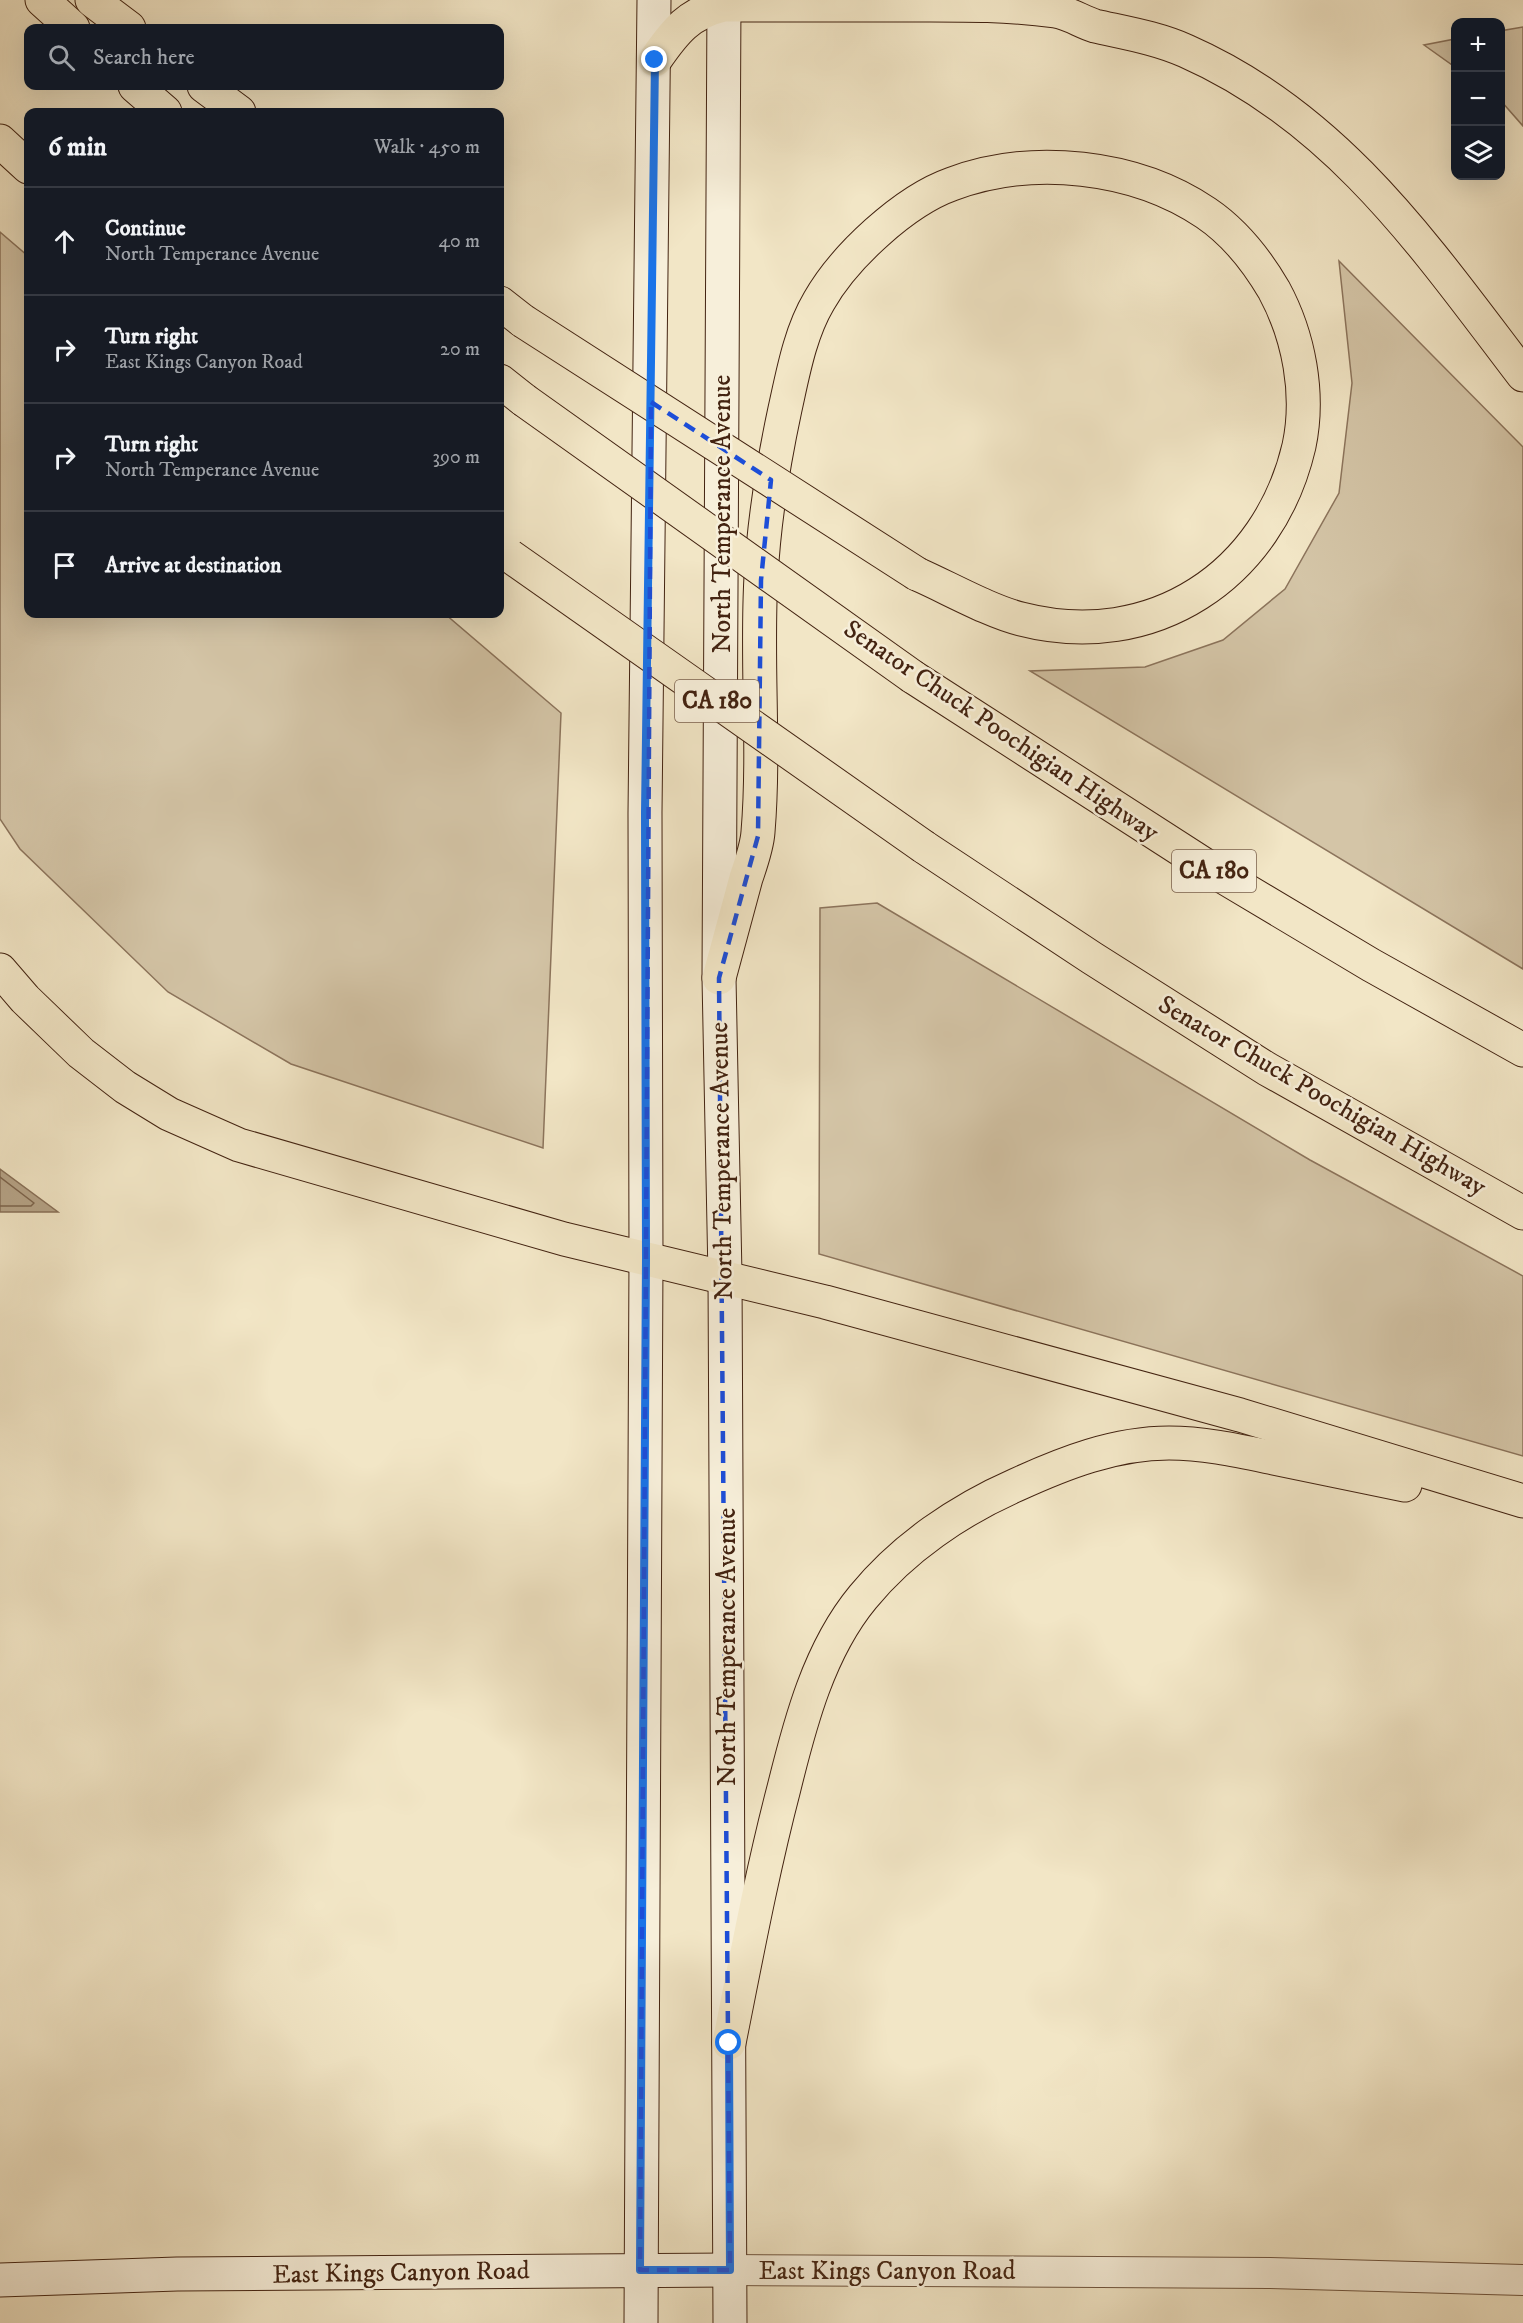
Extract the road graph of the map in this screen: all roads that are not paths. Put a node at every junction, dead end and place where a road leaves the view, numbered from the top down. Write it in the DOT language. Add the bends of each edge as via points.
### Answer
graph roads {
  1 [pos="42,0"];
  2 [pos="92,0"];
  3 [pos="654,0"];
  4 [pos="724,3"];
  5 [pos="69,24"];
  6 [pos="124,24"];
  7 [pos="655,60"];
  8 [pos="140,90"];
  9 [pos="209,90"];
  10 [pos="160,108"];
  11 [pos="234,108"];
  12 [pos="0,141"];
  13 [pos="24,163"];
  14 [pos="512,312"];
  15 [pos="1523,375"];
  16 [pos="512,391"];
  17 [pos="505,552"];
  18 [pos="0,970"];
  19 [pos="719,978"];
  20 [pos="1523,1050"];
  21 [pos="1523,1213"];
  22 [pos="646,1258"];
  23 [pos="725,1276"];
  24 [pos="1523,1501"];
  25 [pos="1523,1509"];
  26 [pos="729,2043"];
  27 [pos="640,2270"];
  28 [pos="730,2270"];
  29 [pos="0,2280"];
  30 [pos="1523,2280"];
  31 [pos="641,2323"];
  32 [pos="730,2323"];
  1 -- 5 [label="highway"];
  2 -- 6 [label="highway"];
  3 -- 7 [label="main road"];
  4 -- 7 [label="highway" via="687,21"];
  4 -- 15 [label="highway" via="987,5 1058,12 1185,50 1238,76 1286,107 1338,151 1415,234"];
  4 -- 19 [label="main road, North Temperance Avenue"];
  7 -- 22 [label="main road" via="645,813"];
  8 -- 10 [label="highway"];
  9 -- 11 [label="highway"];
  12 -- 13 [label="highway"];
  14 -- 19 [label="highway, bridge" via="917,574 1016,618 1054,626 1092,627 1158,615 1221,580 1252,545 1274,516 1292,475 1301,438 1302,395 1295,340 1286,313 1265,275 1239,241 1208,214 1166,190 1124,177 1035,167 992,172 948,185 908,208 843,267 819,300 803,336 794,369 767,501 761,580 758,836"];
  16 -- 20 [label="highway, Senator Chuck Poochigian Highway / CA 180, bridge" via="913,677 1222,876"];
  17 -- 21 [label="highway, Senator Chuck Poochigian Highway / CA 180, bridge" via="924,847 1092,958 1267,1069"];
  18 -- 22 [label="highway" via="81,1053 168,1114 239,1145 564,1239"];
  19 -- 23 [label="main road, North Temperance Avenue"];
  22 -- 23 [label="highway"];
  22 -- 27 [label="main road"];
  23 -- 24 [label="highway" via="1240,1415"];
  23 -- 26 [label="main road, North Temperance Avenue"];
  25 -- 26 [label="highway" via="1223,1448 1168,1443 1107,1450 1052,1469 994,1494 941,1526 862,1598 836,1638 813,1689 768,1848"];
  26 -- 28 [label="main road, North Temperance Avenue"];
  27 -- 28 [label="main road, East Kings Canyon Road"];
  27 -- 29 [label="main road, East Kings Canyon Road" via="177,2274"];
  27 -- 31 [label="main road"];
  28 -- 30 [label="street, East Kings Canyon Road" via="1270,2273"];
  28 -- 32 [label="main road, North Temperance Avenue"];
}
